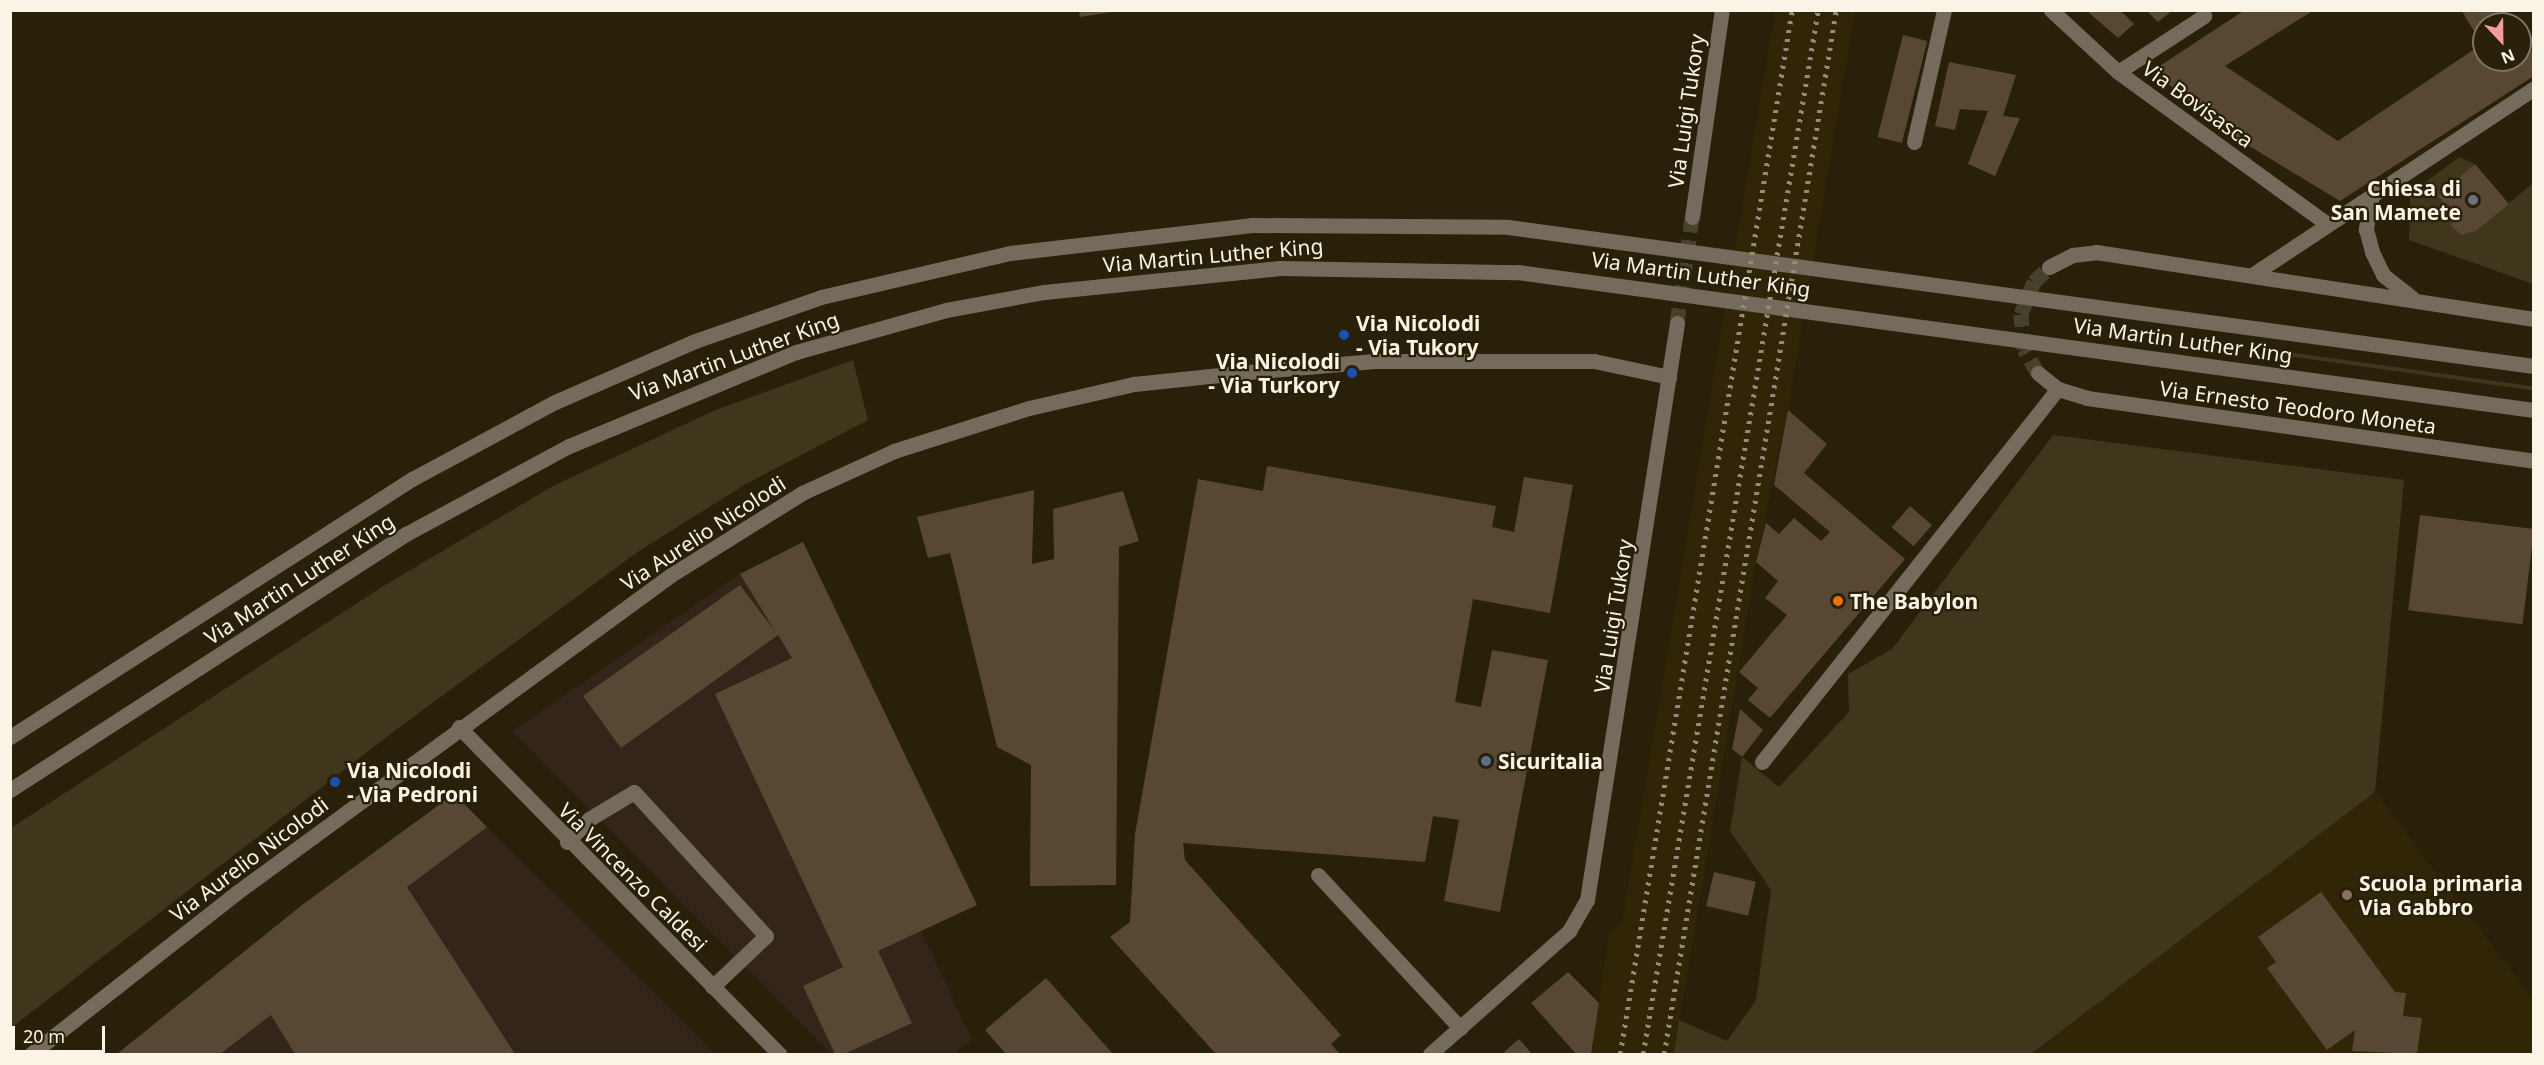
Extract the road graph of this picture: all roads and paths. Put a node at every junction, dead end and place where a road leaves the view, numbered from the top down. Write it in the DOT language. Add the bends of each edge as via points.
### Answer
graph roads {
  1 [pos="1722,10"];
  2 [pos="1944,10"];
  3 [pos="2051,10"];
  4 [pos="2204,16"];
  5 [pos="2118,72"];
  6 [pos="2534,88"];
  7 [pos="1914,142"];
  8 [pos="2372,194"];
  9 [pos="1692,217"];
  10 [pos="2327,224"];
  11 [pos="2049,267"];
  12 [pos="2255,273"];
  13 [pos="2413,299"];
  14 [pos="2534,319"];
  15 [pos="1677,323"];
  16 [pos="2534,366"];
  17 [pos="2038,373"];
  18 [pos="1669,377"];
  19 [pos="2058,389"];
  20 [pos="2534,410"];
  21 [pos="2534,461"];
  22 [pos="459,728"];
  23 [pos="10,736"];
  24 [pos="1762,762"];
  25 [pos="10,790"];
  26 [pos="567,842"];
  27 [pos="1318,875"];
  28 [pos="712,987"];
  29 [pos="1460,1028"];
  30 [pos="31,1054"];
  31 [pos="779,1054"];
  32 [pos="1430,1054"];
  1 -- 9 [label="street, Via Luigi Tukory"];
  2 -- 7 [label="street"];
  3 -- 5 [label="street, Via Bovisasca"];
  4 -- 5 [label="street"];
  5 -- 10 [label="street, Via Bovisasca"];
  6 -- 8 [label="street"];
  8 -- 10 [label="street"];
  8 -- 13 [label="street" via="2366,229 2372,252 2383,275"];
  10 -- 12 [label="street"];
  11 -- 12 [label="street" via="2073,255 2096,252"];
  12 -- 13 [label="street"];
  13 -- 14 [label="street"];
  15 -- 18 [label="street, Via Luigi Tukory"];
  16 -- 23 [label="street, Via Martin Luther King" via="1508,227 1335,223 1156,234 1010,253 871,283 744,323 610,376 429,468"];
  17 -- 19 [label="street, Via Ernesto Teodoro Moneta"];
  18 -- 22 [label="street, Via Aurelio Nicolodi" via="1611,361 1375,361 1134,384 1029,408 894,451 802,494 671,575"];
  18 -- 29 [label="street, Via Luigi Tukory" via="1592,881 1582,914"];
  19 -- 21 [label="street, Via Ernesto Teodoro Moneta" via="2087,398"];
  19 -- 24 [label="street"];
  20 -- 25 [label="street, Via Martin Luther King" via="1517,272 1336,267 1161,277 997,300 890,324 746,370 622,421 406,534"];
  22 -- 26 [label="street, Via Vincenzo Caldesi"];
  22 -- 30 [label="street, Via Aurelio Nicolodi"];
  26 -- 28 [label="street, Via Vincenzo Caldesi"];
  26 -- 28 [label="street" via="589,819 634,792 766,936"];
  27 -- 29 [label="street"];
  28 -- 31 [label="street, Via Vincenzo Caldesi"];
  29 -- 32 [label="street"];
}
